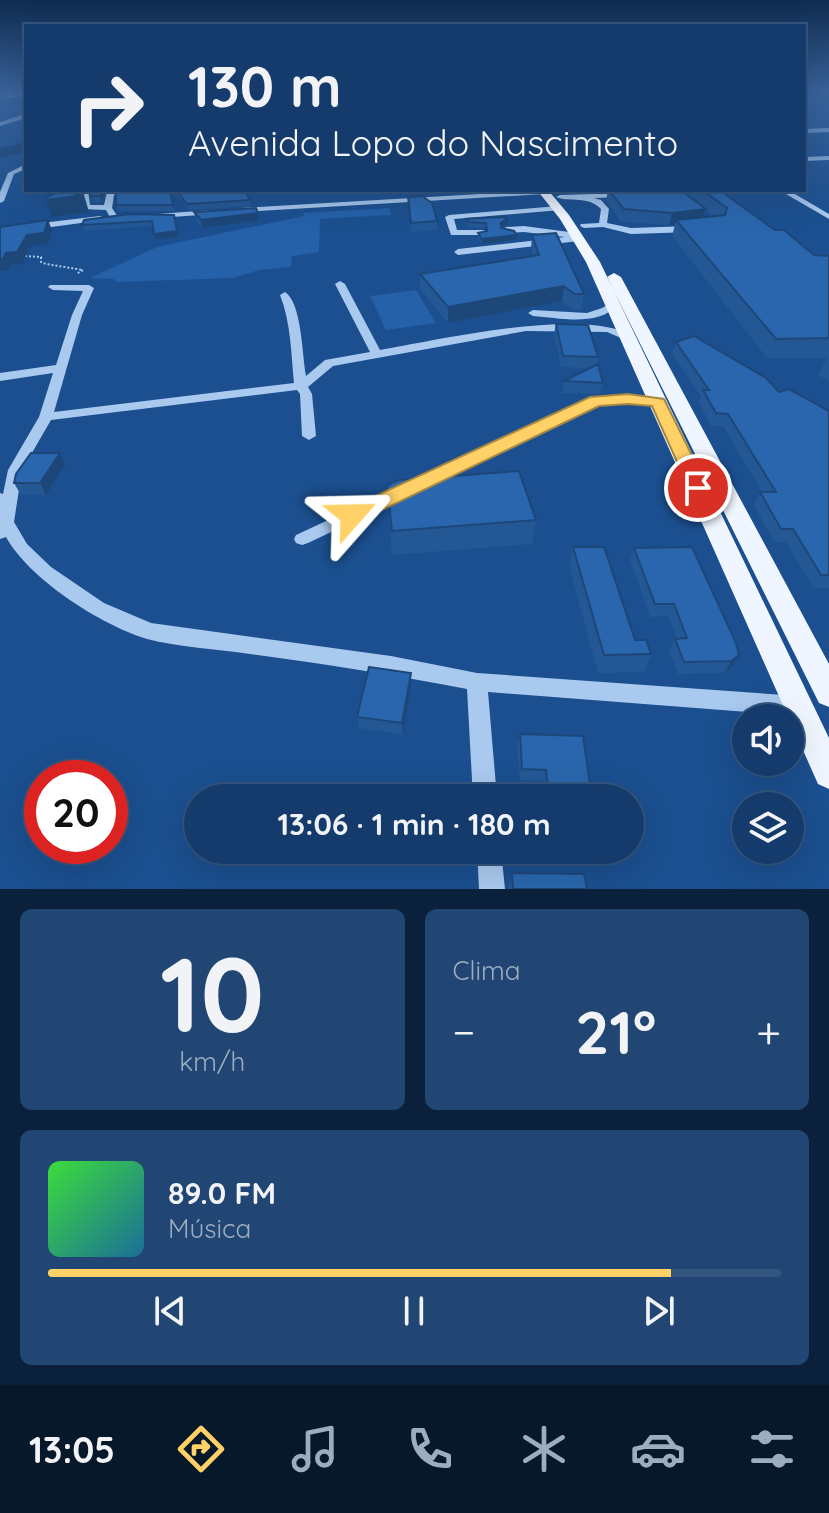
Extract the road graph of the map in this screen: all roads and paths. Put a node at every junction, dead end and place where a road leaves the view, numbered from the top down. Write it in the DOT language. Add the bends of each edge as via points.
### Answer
graph roads {
  1 [pos="829,158"];
  2 [pos="806,159"];
  3 [pos="24,167"];
  4 [pos="84,192"];
  5 [pos="113,192"];
  6 [pos="391,192"];
  7 [pos="786,192"];
  8 [pos="641,194"];
  9 [pos="556,196"];
  10 [pos="398,200"];
  11 [pos="0,201"];
  12 [pos="108,208"];
  13 [pos="220,211"];
  14 [pos="234,211"];
  15 [pos="145,215"];
  16 [pos="829,217"];
  17 [pos="20,229"];
  18 [pos="699,229"];
  19 [pos="506,230"];
  20 [pos="0,231"];
  21 [pos="586,231"];
  22 [pos="481,232"];
  23 [pos="458,252"];
  24 [pos="340,284"];
  25 [pos="53,287"];
  26 [pos="285,295"];
  27 [pos="613,305"];
  28 [pos="533,313"];
  29 [pos="557,320"];
  30 [pos="628,338"];
  31 [pos="377,355"];
  32 [pos="60,368"];
  33 [pos="0,377"];
  34 [pos="301,386"];
  35 [pos="658,402"];
  36 [pos="46,417"];
  37 [pos="309,436"];
  38 [pos="0,498"];
  39 [pos="3,528"];
  40 [pos="302,539"];
  41 [pos="778,660"];
  42 [pos="821,660"];
  43 [pos="477,682"];
  44 [pos="829,693"];
  45 [pos="771,704"];
  46 [pos="797,704"];
  47 [pos="804,719"];
  48 [pos="829,773"];
  49 [pos="484,784"];
  50 [pos="490,864"];
  51 [pos="492,889"];
  1 -- 2 [label="street"];
  3 -- 11 [label="street" via="11,173"];
  4 -- 12 [label="street" via="86,207"];
  5 -- 12 [label="street"];
  6 -- 10 [label="street"];
  7 -- 16 [label="street"];
  8 -- 9 [label="street"];
  9 -- 10 [label="street"];
  9 -- 21 [label="main road"];
  9 -- 21 [label="street" via="602,205 606,213"];
  9 -- 22 [label="street" via="449,217 454,233"];
  10 -- 14 [label="street"];
  12 -- 17 [label="street" via="118,216"];
  13 -- 15 [label="street"];
  17 -- 20 [label="street"];
  17 -- 25 [label="path" via="11,252 41,257 41,262 57,268 83,270"];
  18 -- 21 [label="street"];
  19 -- 21 [label="street"];
  21 -- 23 [label="street" via="509,252"];
  21 -- 27 [label="main road"];
  21 -- 42 [label="main road"];
  24 -- 31 [label="street"];
  25 -- 32 [label="street" via="89,288"];
  26 -- 34 [label="street" via="294,317"];
  27 -- 29 [label="street" via="607,311"];
  27 -- 30 [label="main road"];
  28 -- 29 [label="street"];
  29 -- 30 [label="street" via="609,329"];
  29 -- 31 [label="street"];
  30 -- 35 [label="main road"];
  31 -- 34 [label="street" via="329,363"];
  32 -- 33 [label="street"];
  32 -- 36 [label="street"];
  34 -- 36 [label="street"];
  34 -- 37 [label="street"];
  35 -- 40 [label="street" via="596,401"];
  35 -- 41 [label="main road"];
  36 -- 39 [label="street" via="15,470"];
  38 -- 39 [label="street"];
  39 -- 43 [label="street" via="45,572 98,608 149,631"];
  41 -- 42 [label="street"];
  41 -- 46 [label="main road"];
  42 -- 44 [label="main road"];
  43 -- 45 [label="street"];
  43 -- 49 [label="street"];
  47 -- 48 [label="main road"];
  50 -- 51 [label="street"];
}
